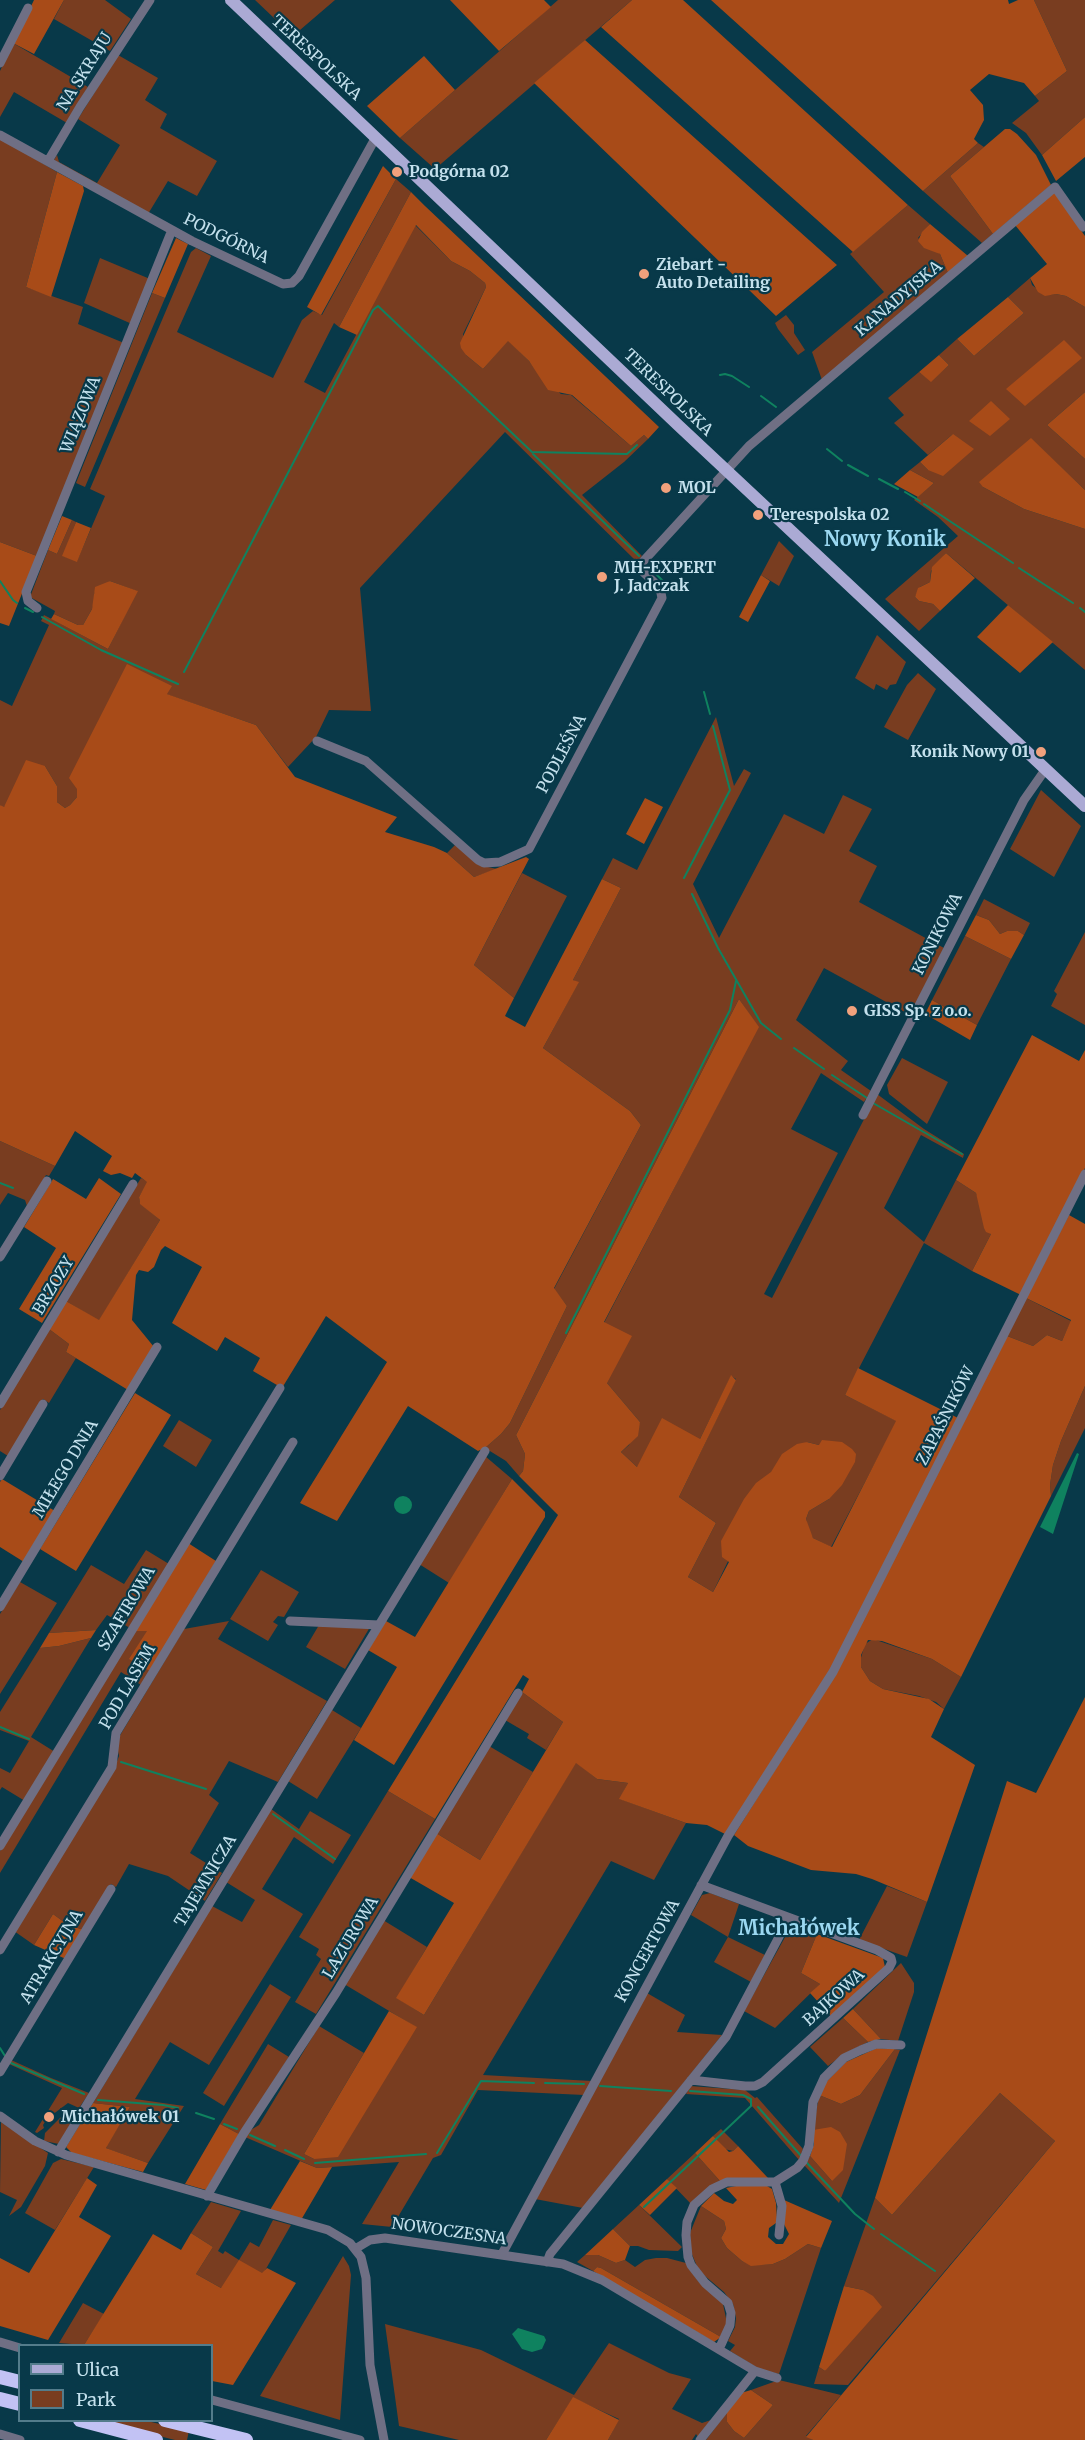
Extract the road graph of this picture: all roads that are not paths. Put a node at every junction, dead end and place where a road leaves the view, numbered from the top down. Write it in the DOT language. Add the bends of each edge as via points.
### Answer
graph roads {
  1 [pos="150,0"];
  2 [pos="231,0"];
  3 [pos="28,8"];
  4 [pos="0,63"];
  5 [pos="0,135"];
  6 [pos="376,137"];
  7 [pos="48,161"];
  8 [pos="1085,226"];
  9 [pos="172,230"];
  10 [pos="726,471"];
  11 [pos="37,608"];
  12 [pos="317,741"];
  13 [pos="1045,770"];
  14 [pos="1085,806"];
  15 [pos="863,1115"];
  16 [pos="1085,1174"];
  17 [pos="47,1180"];
  18 [pos="133,1184"];
  19 [pos="0,1257"];
  20 [pos="158,1347"];
  21 [pos="280,1388"];
  22 [pos="0,1404"];
  23 [pos="43,1404"];
  24 [pos="293,1442"];
  25 [pos="485,1450"];
  26 [pos="0,1476"];
  27 [pos="0,1607"];
  28 [pos="290,1621"];
  29 [pos="379,1625"];
  30 [pos="833,1672"];
  31 [pos="518,1693"];
  32 [pos="0,1846"];
  33 [pos="701,1885"];
  34 [pos="111,1889"];
  35 [pos="789,1918"];
  36 [pos="0,1950"];
  37 [pos="901,2045"];
  38 [pos="0,2072"];
  39 [pos="691,2080"];
  40 [pos="0,2116"];
  41 [pos="58,2152"];
  42 [pos="775,2182"];
  43 [pos="207,2196"];
  44 [pos="779,2235"];
  45 [pos="355,2249"];
  46 [pos="502,2254"];
  47 [pos="548,2262"];
  48 [pos="0,2342"];
  49 [pos="18,2347"];
  50 [pos="719,2349"];
  51 [pos="755,2371"];
  52 [pos="0,2377"];
  53 [pos="777,2378"];
  54 [pos="18,2382"];
  55 [pos="0,2399"];
  56 [pos="213,2400"];
  57 [pos="18,2404"];
  58 [pos="85,2422"];
  59 [pos="169,2422"];
  60 [pos="0,2434"];
  61 [pos="383,2438"];
  62 [pos="20,2440"];
  63 [pos="156,2440"];
  64 [pos="246,2440"];
  65 [pos="360,2440"];
  66 [pos="700,2440"];
  1 -- 7 [label="street, NA SKRAJU"];
  2 -- 6 [label="main road, TERESPOLSKA"];
  3 -- 4 [label="street"];
  5 -- 7 [label="street, PODGÓRNA"];
  6 -- 9 [label="street, PODGÓRNA" via="292,283 284,284"];
  6 -- 10 [label="main road, TERESPOLSKA"];
  7 -- 9 [label="street, PODGÓRNA"];
  8 -- 10 [label="street, KANADYJSKA" via="1055,187 749,446"];
  9 -- 11 [label="street, WIĄZOWA" via="26,592 28,601"];
  10 -- 12 [label="street, PODLEŚNA" via="638,567 660,588 662,598 529,849 500,862 478,860 366,761"];
  10 -- 13 [label="main road, TERESPOLSKA"];
  13 -- 14 [label="main road, TERESPOLSKA"];
  13 -- 15 [label="street, KONIKOWA" via="1024,800"];
  16 -- 30 [label="street, ZAPAŚNIKÓW"];
  17 -- 19 [label="street"];
  18 -- 22 [label="street, BRZOZY"];
  20 -- 27 [label="street, MIŁEGO DNIA"];
  21 -- 32 [label="street, SZAFIROWA"];
  23 -- 26 [label="street"];
  24 -- 36 [label="street, POD LASEM" via="116,1733 112,1767"];
  25 -- 29 [label="street, TAJEMNICZA"];
  28 -- 29 [label="street"];
  29 -- 41 [label="street, TAJEMNICZA"];
  30 -- 33 [label="street, KONCERTOWA"];
  31 -- 43 [label="street, LAZUROWA"];
  33 -- 35 [label="street, BAJKOWA"];
  33 -- 46 [label="street, KONCERTOWA"];
  34 -- 38 [label="street, ATRAKCYJNA"];
  35 -- 39 [label="street" via="726,2037"];
  35 -- 39 [label="street, BAJKOWA" via="886,1954 892,1960 891,1966 763,2082 745,2086"];
  37 -- 42 [label="street" via="876,2044 844,2058 833,2068 813,2102 809,2146 803,2161"];
  39 -- 47 [label="street" via="550,2254"];
  40 -- 41 [label="street"];
  41 -- 43 [label="street"];
  42 -- 44 [label="street" via="782,2206"];
  42 -- 50 [label="street" via="727,2182 700,2199 691,2211 686,2235 688,2257 705,2283 728,2303 731,2313"];
  43 -- 45 [label="street" via="328,2230 342,2236"];
  45 -- 46 [label="street, NOWOCZESNA" via="369,2240 385,2238"];
  45 -- 61 [label="street" via="366,2278 370,2365"];
  46 -- 47 [label="street, NOWOCZESNA"];
  47 -- 50 [label="street, NOWOCZESNA" via="588,2273"];
  48 -- 49 [label="street"];
  50 -- 51 [label="street, NOWOCZESNA"];
  51 -- 53 [label="street, NOWOCZESNA"];
  51 -- 66 [label="street"];
  52 -- 54 [label="highway"];
  55 -- 57 [label="highway"];
  56 -- 65 [label="street"];
  58 -- 63 [label="highway"];
  59 -- 64 [label="highway"];
  60 -- 62 [label="street"];
}
